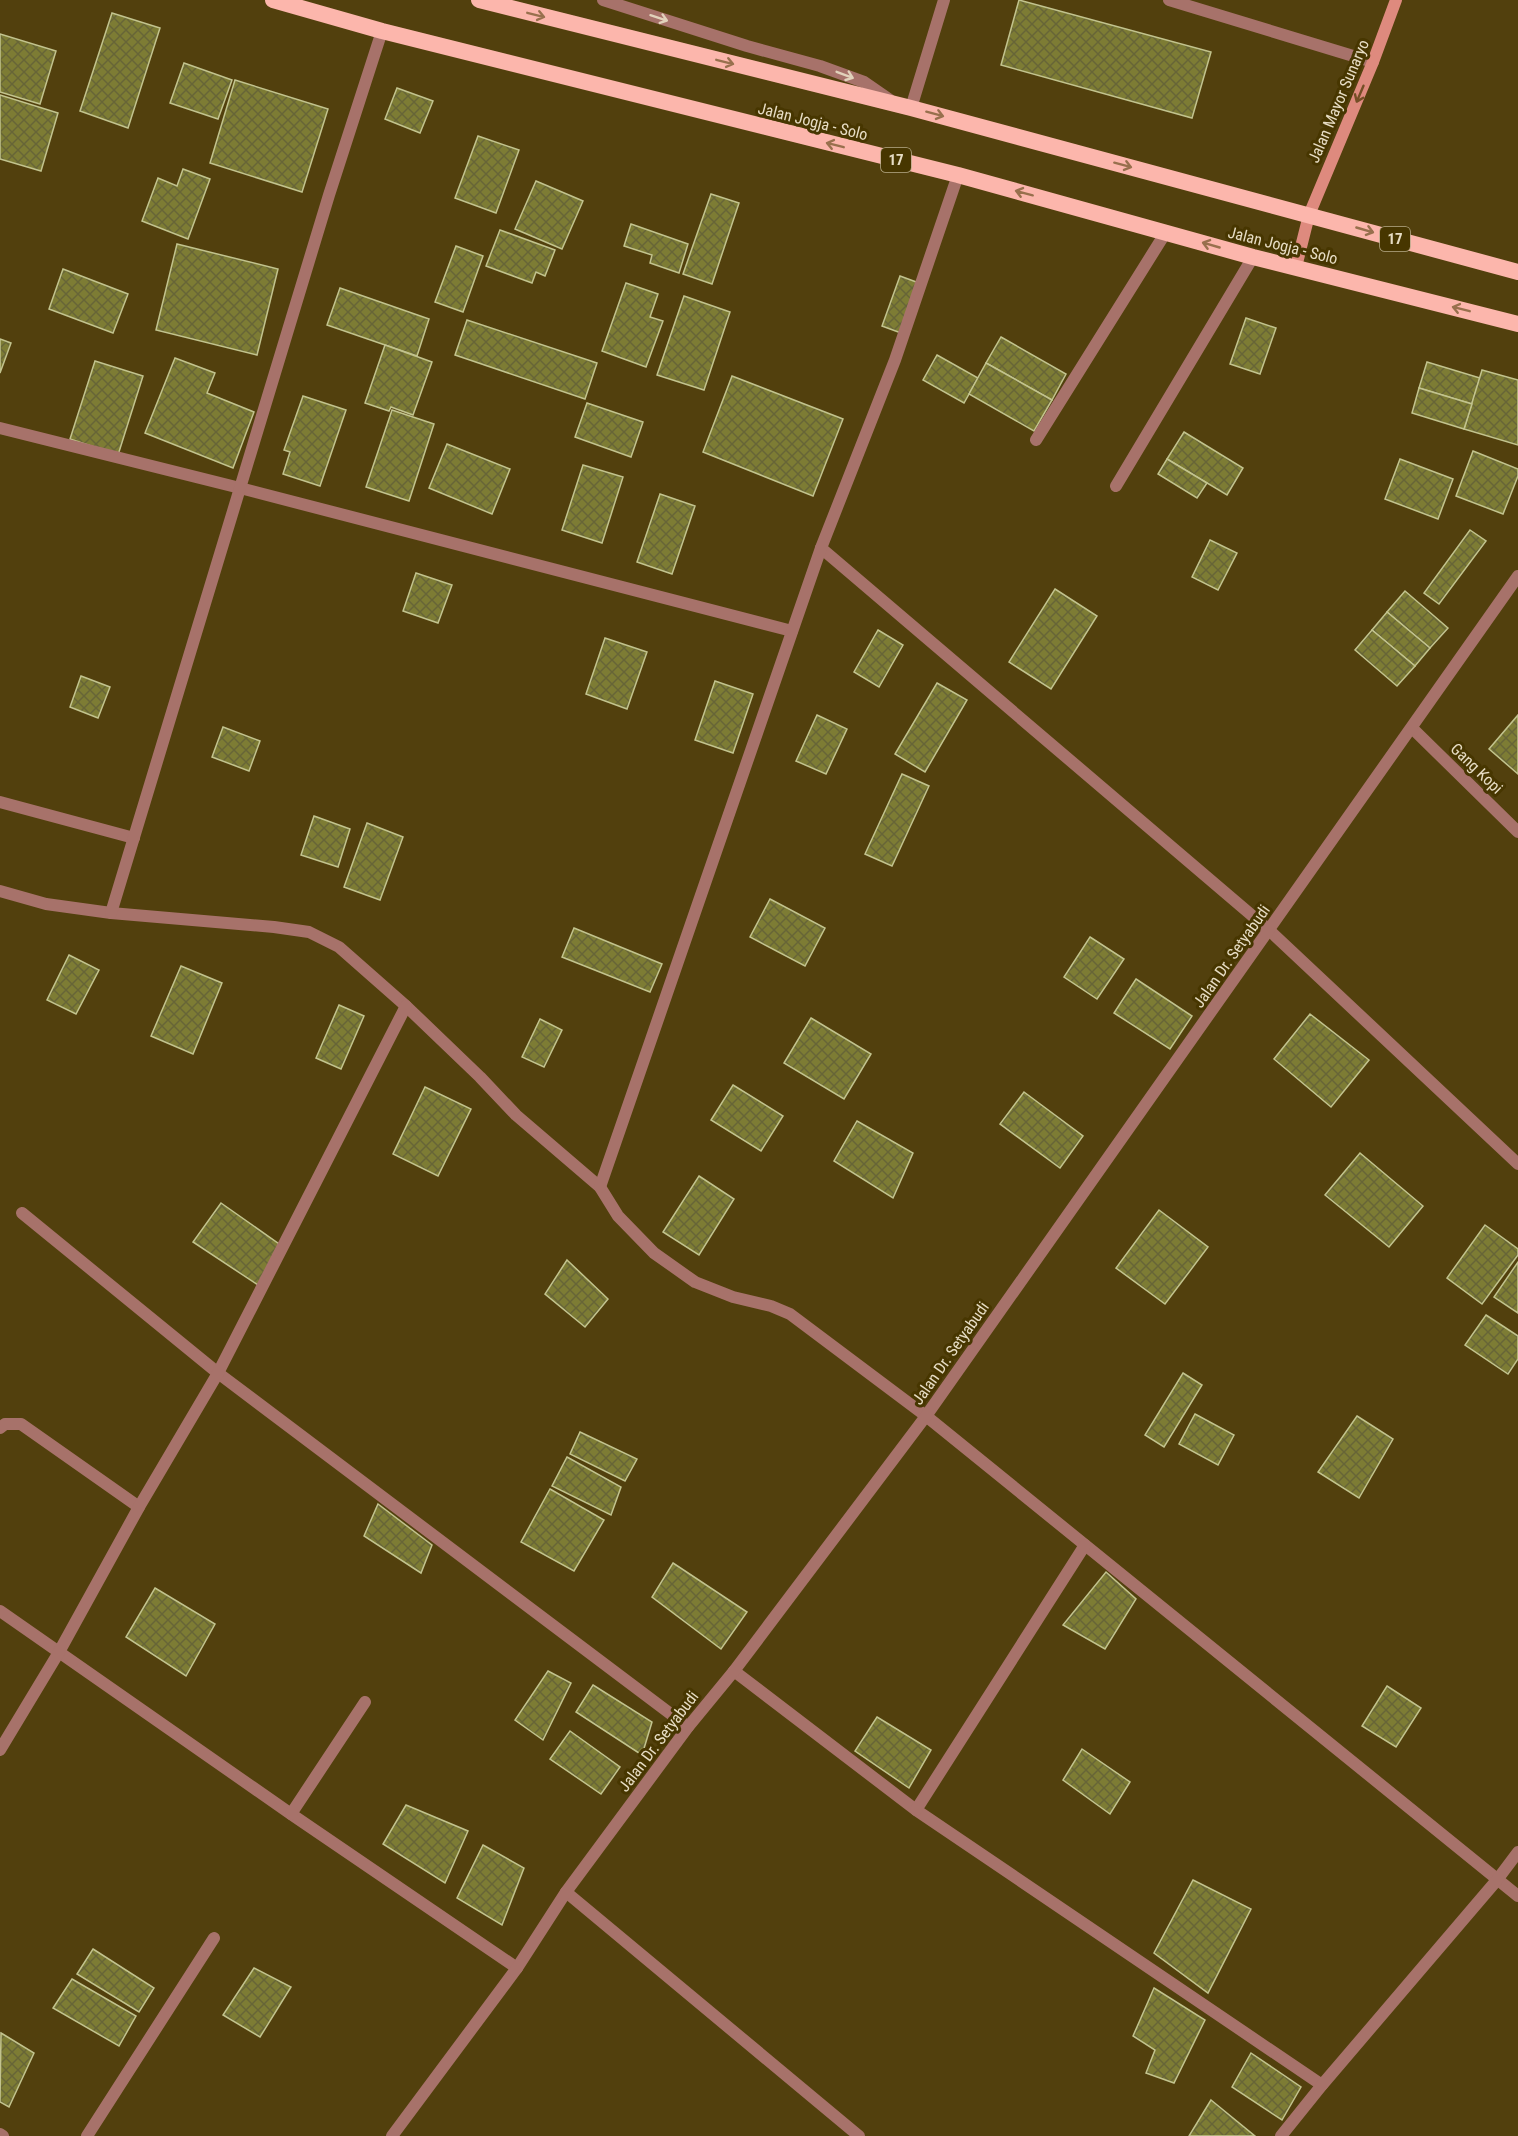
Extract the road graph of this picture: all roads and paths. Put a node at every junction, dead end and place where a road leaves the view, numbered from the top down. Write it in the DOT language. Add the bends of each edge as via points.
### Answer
graph roads {
  1 [pos="273,0"];
  2 [pos="479,0"];
  3 [pos="603,0"];
  4 [pos="944,0"];
  5 [pos="1169,0"];
  6 [pos="1396,0"];
  7 [pos="382,31"];
  8 [pos="1373,62"];
  9 [pos="904,106"];
  10 [pos="958,175"];
  11 [pos="1309,215"];
  12 [pos="1166,232"];
  13 [pos="1253,257"];
  14 [pos="1296,267"];
  15 [pos="1518,272"];
  16 [pos="1518,324"];
  17 [pos="0,428"];
  18 [pos="1036,440"];
  19 [pos="1116,486"];
  20 [pos="240,488"];
  21 [pos="821,548"];
  22 [pos="1518,576"];
  23 [pos="792,632"];
  24 [pos="1412,728"];
  25 [pos="0,802"];
  26 [pos="1518,832"];
  27 [pos="134,838"];
  28 [pos="0,891"];
  29 [pos="111,912"];
  30 [pos="1269,930"];
  31 [pos="406,1006"];
  32 [pos="1518,1164"];
  33 [pos="600,1187"];
  34 [pos="22,1213"];
  35 [pos="218,1373"];
  36 [pos="926,1416"];
  37 [pos="0,1428"];
  38 [pos="139,1507"];
  39 [pos="1085,1545"];
  40 [pos="0,1611"];
  41 [pos="58,1652"];
  42 [pos="734,1671"];
  43 [pos="365,1702"];
  44 [pos="688,1727"];
  45 [pos="0,1750"];
  46 [pos="916,1810"];
  47 [pos="291,1814"];
  48 [pos="1518,1852"];
  49 [pos="1497,1880"];
  50 [pos="566,1892"];
  51 [pos="1518,1896"];
  52 [pos="214,1938"];
  53 [pos="516,1968"];
  54 [pos="1322,2085"];
  55 [pos="87,2136"];
  56 [pos="392,2136"];
  57 [pos="859,2136"];
  58 [pos="1281,2136"];
  1 -- 7 [label="highway, Jalan Jogja - Solo / 17"];
  2 -- 9 [label="highway, 17, one-way"];
  3 -- 9 [label="street, one-way" via="828,68 864,82"];
  4 -- 9 [label="street"];
  5 -- 8 [label="street"];
  6 -- 8 [label="main road, Jalan Mayor Sunaryo"];
  10 -- 7 [label="highway, Jalan Jogja - Solo / 17, one-way"];
  7 -- 20 [label="street"];
  8 -- 11 [label="main road, Jalan Mayor Sunaryo, one-way"];
  9 -- 11 [label="highway, 17, one-way"];
  12 -- 10 [label="highway, Jalan Jogja - Solo / 17, one-way"];
  10 -- 21 [label="street" via="895,360"];
  11 -- 14 [label="main road, Jalan Mayor Sunaryo"];
  11 -- 15 [label="highway, 17, one-way"];
  13 -- 12 [label="highway, Jalan Jogja - Solo / 17, one-way"];
  12 -- 18 [label="street"];
  13 -- 14 [label="highway, Jalan Jogja - Solo / 17"];
  13 -- 19 [label="street"];
  16 -- 14 [label="highway, Jalan Jogja - Solo / 17, one-way"];
  17 -- 20 [label="street"];
  20 -- 23 [label="street"];
  20 -- 27 [label="street"];
  21 -- 23 [label="street"];
  21 -- 30 [label="street"];
  22 -- 24 [label="street, Jalan Dr. Setyabudi"];
  23 -- 33 [label="street"];
  24 -- 26 [label="street, Gang Kopi"];
  24 -- 30 [label="street, Jalan Dr. Setyabudi"];
  25 -- 27 [label="street"];
  27 -- 29 [label="street"];
  28 -- 29 [label="street" via="46,904"];
  29 -- 31 [label="street" via="309,932 339,947"];
  30 -- 32 [label="street"];
  30 -- 36 [label="street, Jalan Dr. Setyabudi"];
  31 -- 33 [label="street" via="516,1114"];
  31 -- 35 [label="street"];
  33 -- 36 [label="street" via="618,1216 654,1253 695,1281 790,1314"];
  34 -- 35 [label="street"];
  35 -- 38 [label="street"];
  35 -- 44 [label="street"];
  36 -- 39 [label="street"];
  36 -- 42 [label="street, Jalan Dr. Setyabudi"];
  37 -- 38 [label="street" via="21,1424"];
  38 -- 41 [label="street"];
  39 -- 46 [label="street"];
  39 -- 49 [label="street"];
  40 -- 41 [label="street"];
  41 -- 45 [label="street"];
  41 -- 47 [label="street"];
  42 -- 44 [label="street, Jalan Dr. Setyabudi"];
  42 -- 46 [label="street"];
  43 -- 47 [label="street"];
  44 -- 50 [label="street, Jalan Dr. Setyabudi"];
  46 -- 54 [label="street"];
  47 -- 53 [label="street"];
  48 -- 49 [label="street"];
  49 -- 51 [label="street"];
  49 -- 54 [label="street"];
  50 -- 53 [label="street, Jalan Dr. Setyabudi"];
  50 -- 57 [label="street"];
  52 -- 55 [label="street"];
  53 -- 56 [label="street, Jalan Dr. Setyabudi"];
  54 -- 58 [label="street"];
}
